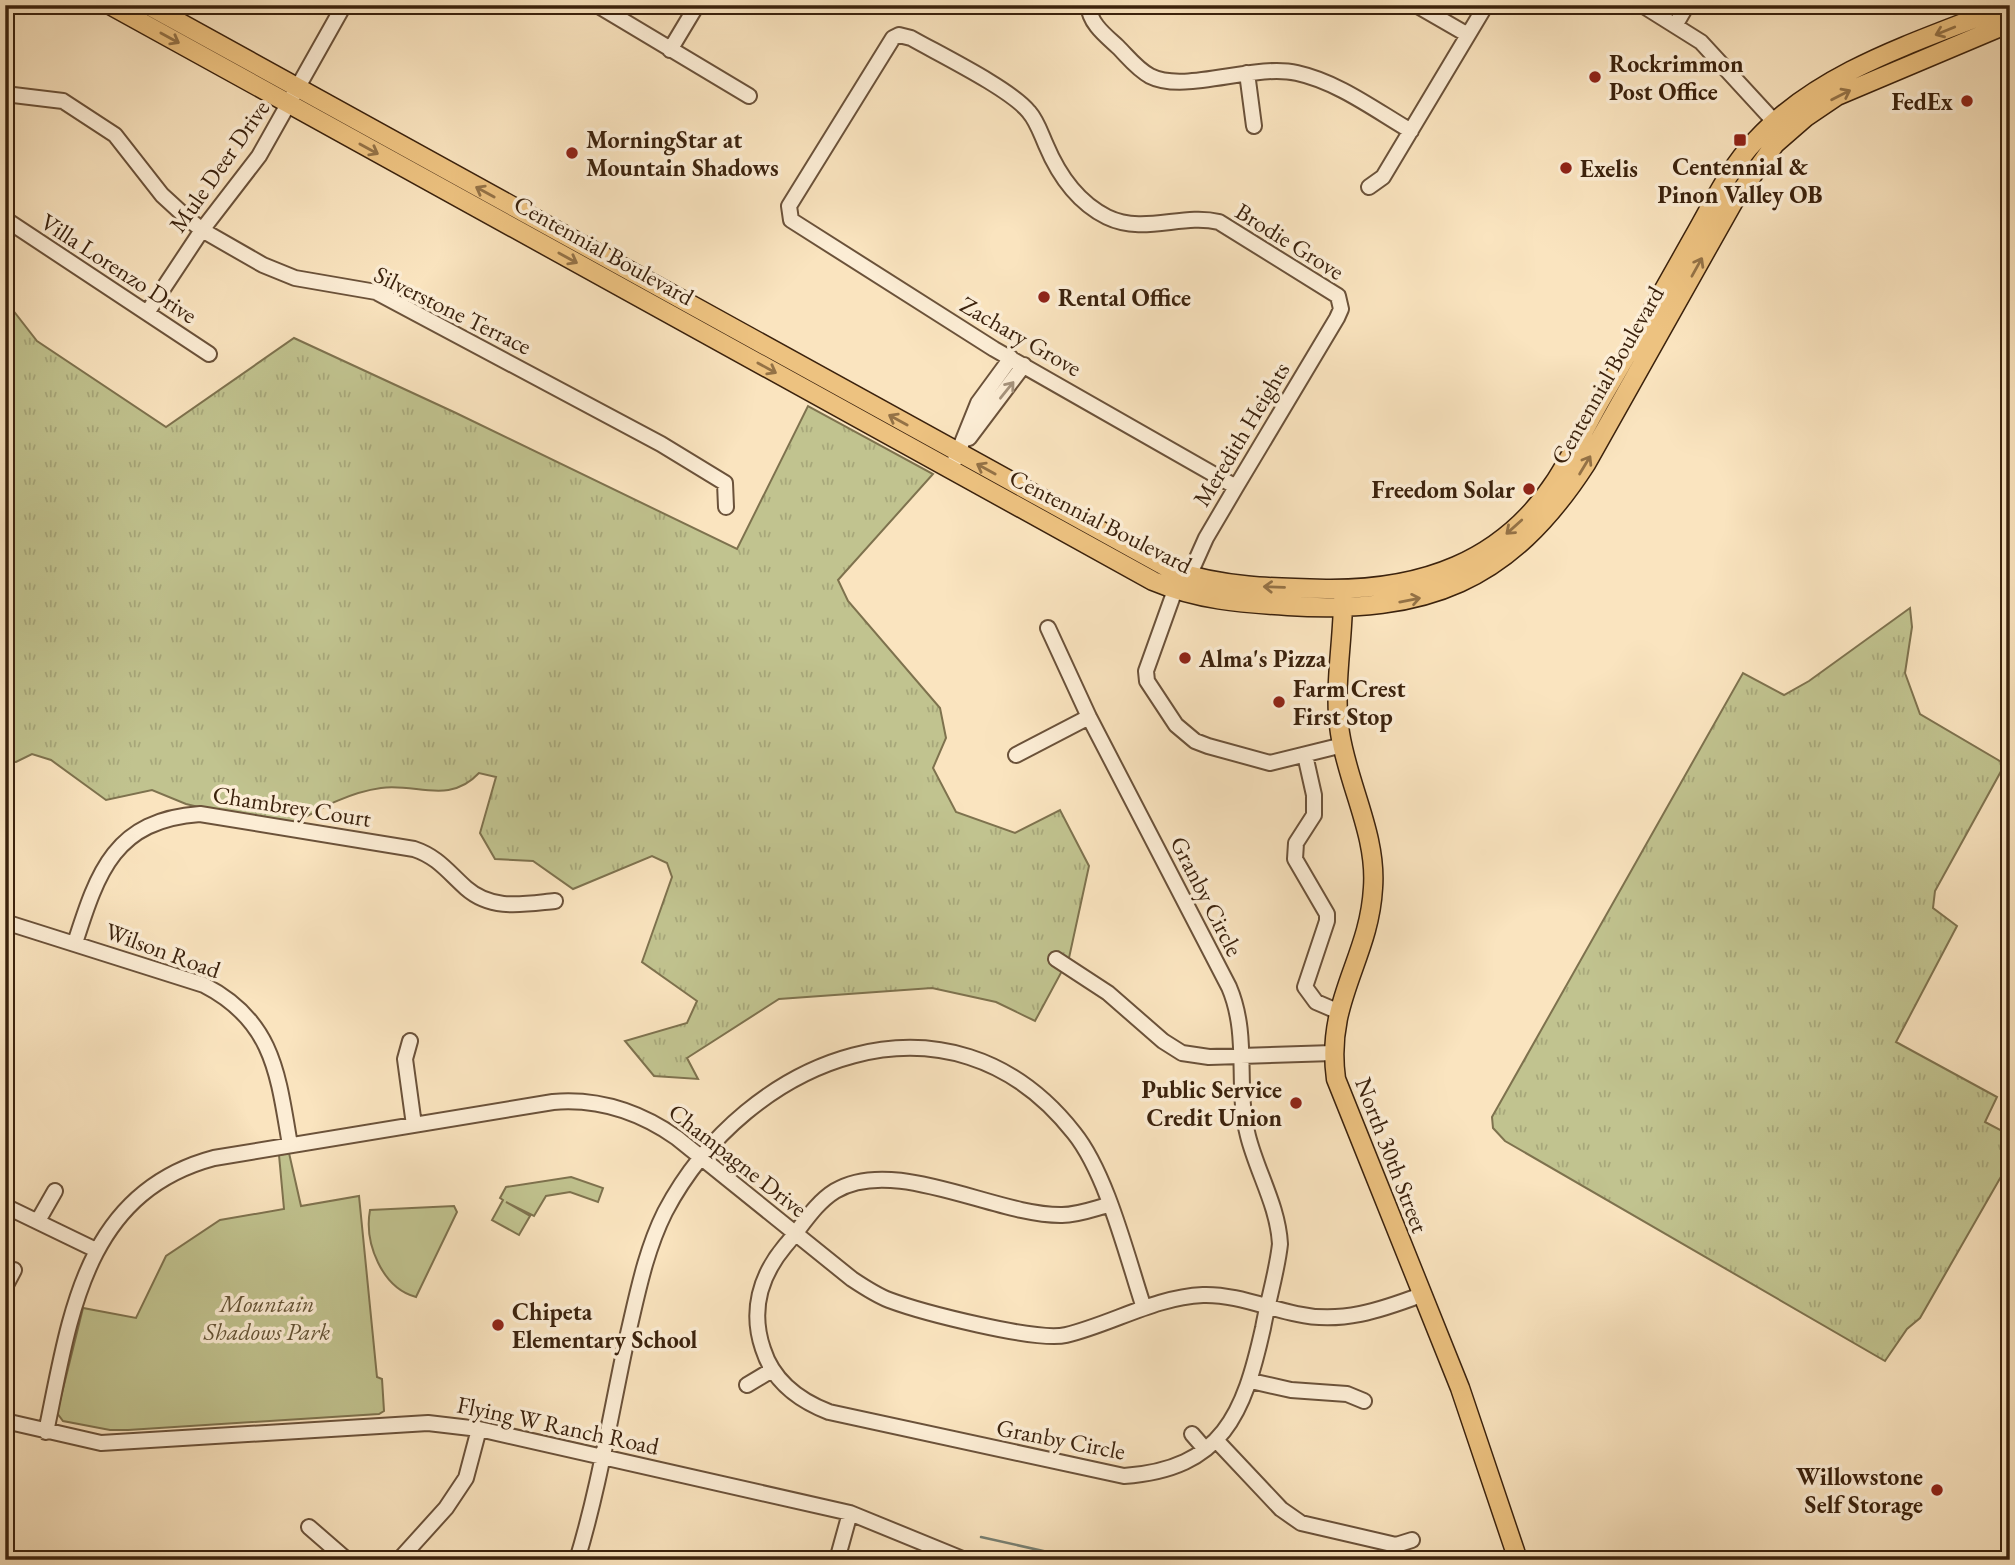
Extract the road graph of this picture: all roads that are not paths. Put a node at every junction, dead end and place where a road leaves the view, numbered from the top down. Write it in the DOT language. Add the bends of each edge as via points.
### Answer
graph roads {
  1 [pos="110,5"];
  2 [pos="148,5"];
  3 [pos="344,5"];
  4 [pos="597,5"];
  5 [pos="697,5"];
  6 [pos="1088,5"];
  7 [pos="1416,5"];
  8 [pos="1486,5"];
  9 [pos="1642,5"];
  10 [pos="1687,5"];
  11 [pos="2009,5"];
  12 [pos="2010,23"];
  13 [pos="1676,24"];
  14 [pos="1468,35"];
  15 [pos="670,50"];
  16 [pos="1247,73"];
  17 [pos="298,88"];
  18 [pos="5,94"];
  19 [pos="749,96"];
  20 [pos="290,105"];
  21 [pos="1254,126"];
  22 [pos="1780,128"];
  23 [pos="1411,131"];
  24 [pos="1369,187"];
  25 [pos="789,215"];
  26 [pos="5,219"];
  27 [pos="202,230"];
  28 [pos="147,313"];
  29 [pos="1337,318"];
  30 [pos="209,354"];
  31 [pos="1018,362"];
  32 [pos="954,462"];
  33 [pos="1236,487"];
  34 [pos="726,507"];
  35 [pos="1189,576"];
  36 [pos="1342,589"];
  37 [pos="1175,590"];
  38 [pos="1343,609"];
  39 [pos="1048,628"];
  40 [pos="1090,718"];
  41 [pos="1343,745"];
  42 [pos="1016,755"];
  43 [pos="1305,755"];
  44 [pos="555,901"];
  45 [pos="5,922"];
  46 [pos="75,943"];
  47 [pos="1056,958"];
  48 [pos="1338,1011"];
  49 [pos="410,1041"];
  50 [pos="1334,1053"];
  51 [pos="1244,1057"];
  52 [pos="414,1125"];
  53 [pos="290,1145"];
  54 [pos="700,1158"];
  55 [pos="55,1191"];
  56 [pos="1108,1205"];
  57 [pos="5,1206"];
  58 [pos="39,1219"];
  59 [pos="796,1234"];
  60 [pos="96,1250"];
  61 [pos="14,1270"];
  62 [pos="5,1287"];
  63 [pos="1422,1295"];
  64 [pos="1267,1307"];
  65 [pos="1144,1308"];
  66 [pos="772,1370"];
  67 [pos="1251,1381"];
  68 [pos="747,1385"];
  69 [pos="1364,1401"];
  70 [pos="5,1421"];
  71 [pos="479,1429"];
  72 [pos="46,1432"];
  73 [pos="1192,1434"];
  74 [pos="1210,1445"];
  75 [pos="601,1456"];
  76 [pos="850,1513"];
  77 [pos="309,1527"];
  78 [pos="1412,1540"];
  79 [pos="347,1560"];
  80 [pos="399,1560"];
  81 [pos="577,1560"];
  82 [pos="837,1560"];
  83 [pos="965,1560"];
  84 [pos="1518,1560"];
  1 -- 20 [label="main road, Centennial Boulevard, one-way"];
  2 -- 17 [label="main road, Centennial Boulevard"];
  3 -- 17 [label="street, Mule Deer Drive"];
  4 -- 15 [label="street"];
  5 -- 15 [label="street"];
  6 -- 16 [label="street" via="1096,27 1151,76 1176,82"];
  7 -- 14 [label="street"];
  8 -- 14 [label="street"];
  9 -- 13 [label="street"];
  10 -- 13 [label="street"];
  11 -- 22 [label="main road, Centennial Boulevard, one-way" via="1847,72 1797,103"];
  22 -- 12 [label="main road, Centennial Boulevard, one-way" via="1837,96"];
  13 -- 22 [label="street" via="1709,50"];
  14 -- 23 [label="street"];
  15 -- 19 [label="street"];
  16 -- 21 [label="street"];
  16 -- 23 [label="street" via="1289,71 1323,80"];
  17 -- 20 [label="street, Mule Deer Drive"];
  32 -- 17 [label="main road, Centennial Boulevard, one-way"];
  18 -- 27 [label="street, Silverstone Terrace" via="63,101 115,135 162,195"];
  20 -- 27 [label="street, Mule Deer Drive" via="259,156"];
  20 -- 32 [label="main road, Centennial Boulevard, one-way"];
  22 -- 36 [label="main road, Centennial Boulevard, one-way" via="1746,151 1719,191 1540,502 1466,563 1390,587"];
  38 -- 22 [label="main road, Centennial Boulevard, one-way" via="1413,600 1458,584 1506,556 1548,517 1587,462"];
  23 -- 24 [label="street" via="1383,177"];
  25 -- 29 [label="street, Brodie Grove" via="789,206 888,43 899,35 1023,105 1036,122 1056,170 1086,204 1108,218 1142,225 1219,222 1335,292 1341,301"];
  25 -- 31 [label="street, Zachary Grove" via="794,224"];
  26 -- 28 [label="street, Villa Lorenzo Drive"];
  27 -- 28 [label="street, Mule Deer Drive"];
  27 -- 34 [label="street, Silverstone Terrace" via="278,272 376,292 693,463 724,483"];
  28 -- 30 [label="street, Villa Lorenzo Drive"];
  29 -- 33 [label="street, Meredith Heights"];
  31 -- 32 [label="street" via="978,403"];
  31 -- 33 [label="street, Zachary Grove"];
  35 -- 32 [label="main road, Centennial Boulevard, one-way"];
  32 -- 37 [label="main road, Centennial Boulevard" via="1132,570"];
  33 -- 35 [label="street, Meredith Heights"];
  36 -- 35 [label="main road, Centennial Boulevard, one-way" via="1234,585"];
  36 -- 38 [label="main road, North 30th Street"];
  37 -- 38 [label="main road, Centennial Boulevard" via="1233,604"];
  37 -- 43 [label="street" via="1146,671 1147,681 1177,725 1208,747 1258,762"];
  38 -- 41 [label="main road, North 30th Street" via="1339,718"];
  39 -- 40 [label="street, Granby Circle"];
  40 -- 42 [label="street"];
  40 -- 51 [label="street, Granby Circle" via="1229,987 1239,1015"];
  41 -- 43 [label="street"];
  41 -- 48 [label="main road, North 30th Street" via="1374,876 1368,922"];
  43 -- 48 [label="street" via="1314,815 1296,843 1294,859 1327,921 1306,987 1316,1002"];
  44 -- 46 [label="street, Chambrey Court" via="516,905 488,901 466,888 439,861 414,849 200,814 182,815 145,827 116,850 93,886"];
  45 -- 46 [label="street, Wilson Road"];
  46 -- 53 [label="street, Wilson Road" via="204,985 239,1007 258,1029 271,1055"];
  47 -- 51 [label="street" via="1119,1001 1171,1047 1195,1056"];
  48 -- 50 [label="main road, North 30th Street"];
  49 -- 52 [label="street" via="405,1059"];
  50 -- 51 [label="street"];
  50 -- 63 [label="main road, North 30th Street" via="1339,1092"];
  51 -- 64 [label="street, Granby Circle" via="1247,1134 1280,1234"];
  52 -- 53 [label="street, Champagne Drive"];
  52 -- 54 [label="street, Champagne Drive" via="553,1102 589,1102 649,1120"];
  53 -- 60 [label="street, Champagne Drive" via="214,1158 168,1175 128,1206"];
  54 -- 56 [label="street" via="730,1124 813,1068 871,1050 937,1050 999,1069 1049,1104 1086,1150"];
  54 -- 59 [label="street, Champagne Drive"];
  54 -- 75 [label="street" via="674,1196 653,1240"];
  55 -- 58 [label="street"];
  56 -- 59 [label="street, Granby Circle" via="1060,1215 870,1179 831,1194"];
  56 -- 65 [label="street"];
  57 -- 58 [label="street"];
  58 -- 60 [label="street"];
  59 -- 65 [label="street, Champagne Drive" via="852,1279 884,1297 1028,1334 1062,1336"];
  59 -- 66 [label="street, Granby Circle" via="768,1271 757,1306 760,1340"];
  60 -- 72 [label="street, Champagne Drive" via="76,1302"];
  61 -- 62 [label="street"];
  63 -- 64 [label="street, Champagne Drive" via="1338,1318"];
  63 -- 84 [label="main road, North 30th Street" via="1460,1388"];
  64 -- 65 [label="street, Champagne Drive" via="1208,1295"];
  64 -- 67 [label="street, Granby Circle"];
  66 -- 68 [label="street"];
  66 -- 74 [label="street, Granby Circle" via="793,1393 829,1412 1106,1474 1148,1474 1178,1464"];
  67 -- 69 [label="street" via="1301,1392 1347,1394"];
  67 -- 74 [label="street, Granby Circle" via="1237,1413"];
  70 -- 72 [label="street, Flying W Ranch Road"];
  71 -- 72 [label="street, Flying W Ranch Road" via="428,1423 112,1443"];
  71 -- 75 [label="street, Flying W Ranch Road"];
  71 -- 80 [label="street" via="466,1478"];
  73 -- 74 [label="street"];
  74 -- 78 [label="street" via="1301,1523 1396,1545"];
  75 -- 76 [label="street, Flying W Ranch Road"];
  75 -- 81 [label="street"];
  76 -- 82 [label="street"];
  76 -- 83 [label="street, Flying W Ranch Road"];
  77 -- 79 [label="street"];
}
